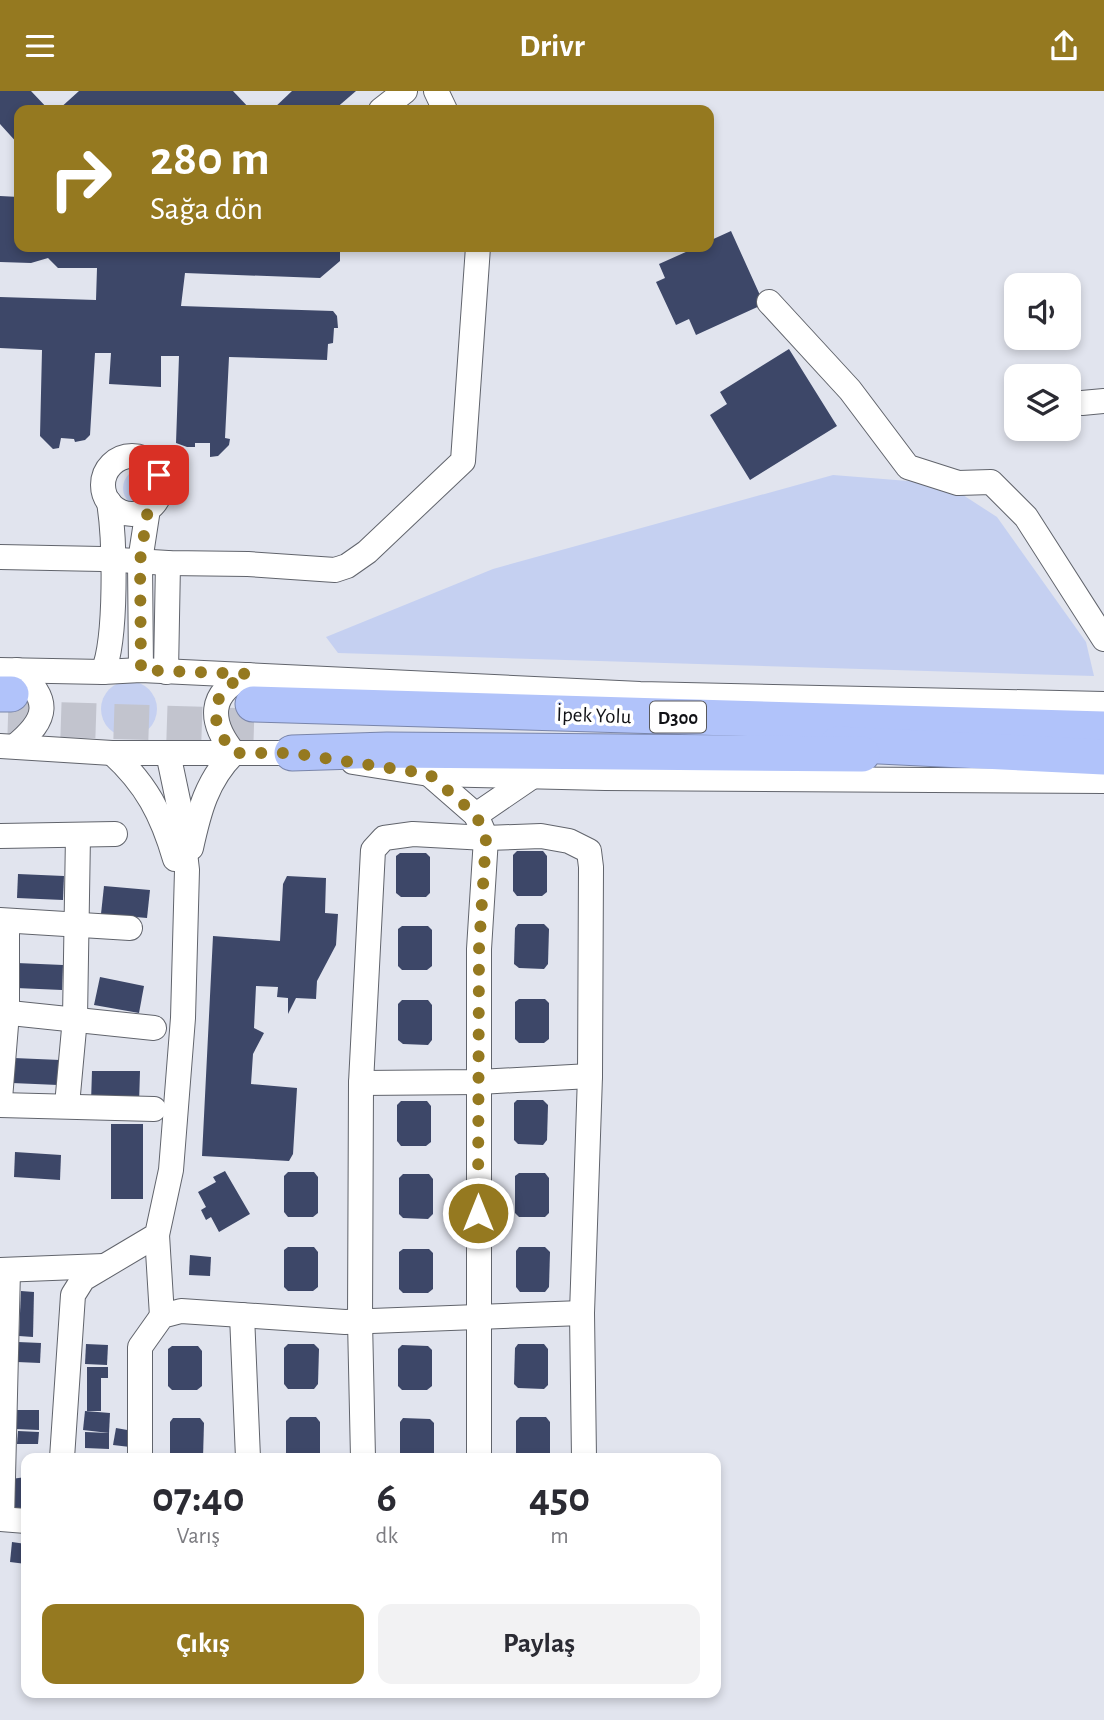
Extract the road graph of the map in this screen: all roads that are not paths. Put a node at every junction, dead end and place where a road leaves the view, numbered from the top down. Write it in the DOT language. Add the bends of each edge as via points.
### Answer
graph roads {
  1 [pos="405,91"];
  2 [pos="387,105"];
  3 [pos="478,252"];
  4 [pos="769,302"];
  5 [pos="109,502"];
  6 [pos="148,509"];
  7 [pos="0,557"];
  8 [pos="113,561"];
  9 [pos="140,561"];
  10 [pos="168,563"];
  11 [pos="1104,639"];
  12 [pos="141,670"];
  13 [pos="103,672"];
  14 [pos="166,672"];
  15 [pos="1104,704"];
  16 [pos="6,707"];
  17 [pos="247,714"];
  18 [pos="1104,729"];
  19 [pos="112,753"];
  20 [pos="168,753"];
  21 [pos="292,753"];
  22 [pos="1032,755"];
  23 [pos="1104,757"];
  24 [pos="429,774"];
  25 [pos="533,776"];
  26 [pos="1104,781"];
  27 [pos="476,815"];
  28 [pos="115,834"];
  29 [pos="78,835"];
  30 [pos="0,836"];
  31 [pos="486,838"];
  32 [pos="187,870"];
  33 [pos="186,904"];
  34 [pos="3,921"];
  35 [pos="77,925"];
  36 [pos="130,928"];
  37 [pos="3,1012"];
  38 [pos="75,1019"];
  39 [pos="154,1027"];
  40 [pos="590,1076"];
  41 [pos="479,1082"];
  42 [pos="361,1083"];
  43 [pos="0,1099"];
  44 [pos="0,1105"];
  45 [pos="67,1105"];
  46 [pos="154,1109"];
  47 [pos="157,1235"];
  48 [pos="105,1266"];
  49 [pos="4,1270"];
  50 [pos="582,1313"];
  51 [pos="242,1315"];
  52 [pos="162,1316"];
  53 [pos="478,1318"];
  54 [pos="360,1321"];
  55 [pos="62,1453"];
  56 [pos="140,1453"];
  57 [pos="248,1453"];
  58 [pos="363,1453"];
  59 [pos="479,1453"];
  60 [pos="584,1453"];
  61 [pos="1,1519"];
  62 [pos="21,1521"];
  1 -- 2 [label="street"];
  3 -- 10 [label="street" via="463,461 347,566 335,570"];
  4 -- 11 [label="street" via="850,390 908,467 958,483 991,482 1026,517"];
  5 -- 6 [label="street" via="131,514"];
  5 -- 6 [label="street" via="102,484 110,465 138,456 159,475 159,494"];
  5 -- 8 [label="street"];
  6 -- 9 [label="street"];
  7 -- 8 [label="street"];
  8 -- 9 [label="street"];
  8 -- 13 [label="street" via="111,647"];
  9 -- 10 [label="street"];
  9 -- 12 [label="street"];
  10 -- 14 [label="street"];
  12 -- 13 [label="street"];
  12 -- 14 [label="street"];
  13 -- 16 [label="street"];
  14 -- 17 [label="street"];
  15 -- 17 [label="street" via="640,694"];
  16 -- 19 [label="street"];
  17 -- 18 [label="highway, İpek Yolu / D300"];
  17 -- 20 [label="street"];
  17 -- 21 [label="street"];
  17 -- 22 [label="highway, İpek Yolu / D300"];
  17 -- 32 [label="street" via="204,797"];
  19 -- 20 [label="street"];
  19 -- 33 [label="street" via="132,771 153,801"];
  20 -- 32 [label="street"];
  21 -- 22 [label="highway"];
  21 -- 24 [label="street"];
  22 -- 23 [label="highway, İpek Yolu / D300"];
  24 -- 25 [label="street"];
  24 -- 27 [label="street"];
  25 -- 26 [label="street"];
  25 -- 27 [label="street"];
  27 -- 31 [label="street"];
  28 -- 29 [label="street"];
  29 -- 30 [label="street"];
  29 -- 35 [label="street"];
  31 -- 40 [label="street" via="541,837 569,841 589,851"];
  31 -- 41 [label="street" via="479,949"];
  31 -- 42 [label="street" via="413,834 384,838 373,850"];
  32 -- 33 [label="street"];
  33 -- 47 [label="street" via="171,1170"];
  34 -- 35 [label="street"];
  34 -- 37 [label="street"];
  35 -- 36 [label="street"];
  35 -- 38 [label="street"];
  37 -- 38 [label="street"];
  37 -- 43 [label="street"];
  38 -- 39 [label="street"];
  38 -- 45 [label="street"];
  40 -- 41 [label="street"];
  40 -- 50 [label="street"];
  41 -- 42 [label="street"];
  41 -- 53 [label="street"];
  42 -- 54 [label="street"];
  44 -- 45 [label="street"];
  45 -- 46 [label="street"];
  47 -- 48 [label="street"];
  47 -- 52 [label="street"];
  48 -- 49 [label="street"];
  48 -- 55 [label="street" via="83,1279 74,1295"];
  49 -- 61 [label="street"];
  50 -- 53 [label="street"];
  50 -- 60 [label="street"];
  51 -- 52 [label="street" via="181,1311"];
  51 -- 54 [label="street"];
  51 -- 57 [label="street"];
  52 -- 56 [label="street" via="141,1347"];
  53 -- 54 [label="street"];
  53 -- 59 [label="street"];
  54 -- 58 [label="street"];
  61 -- 62 [label="street"];
}
